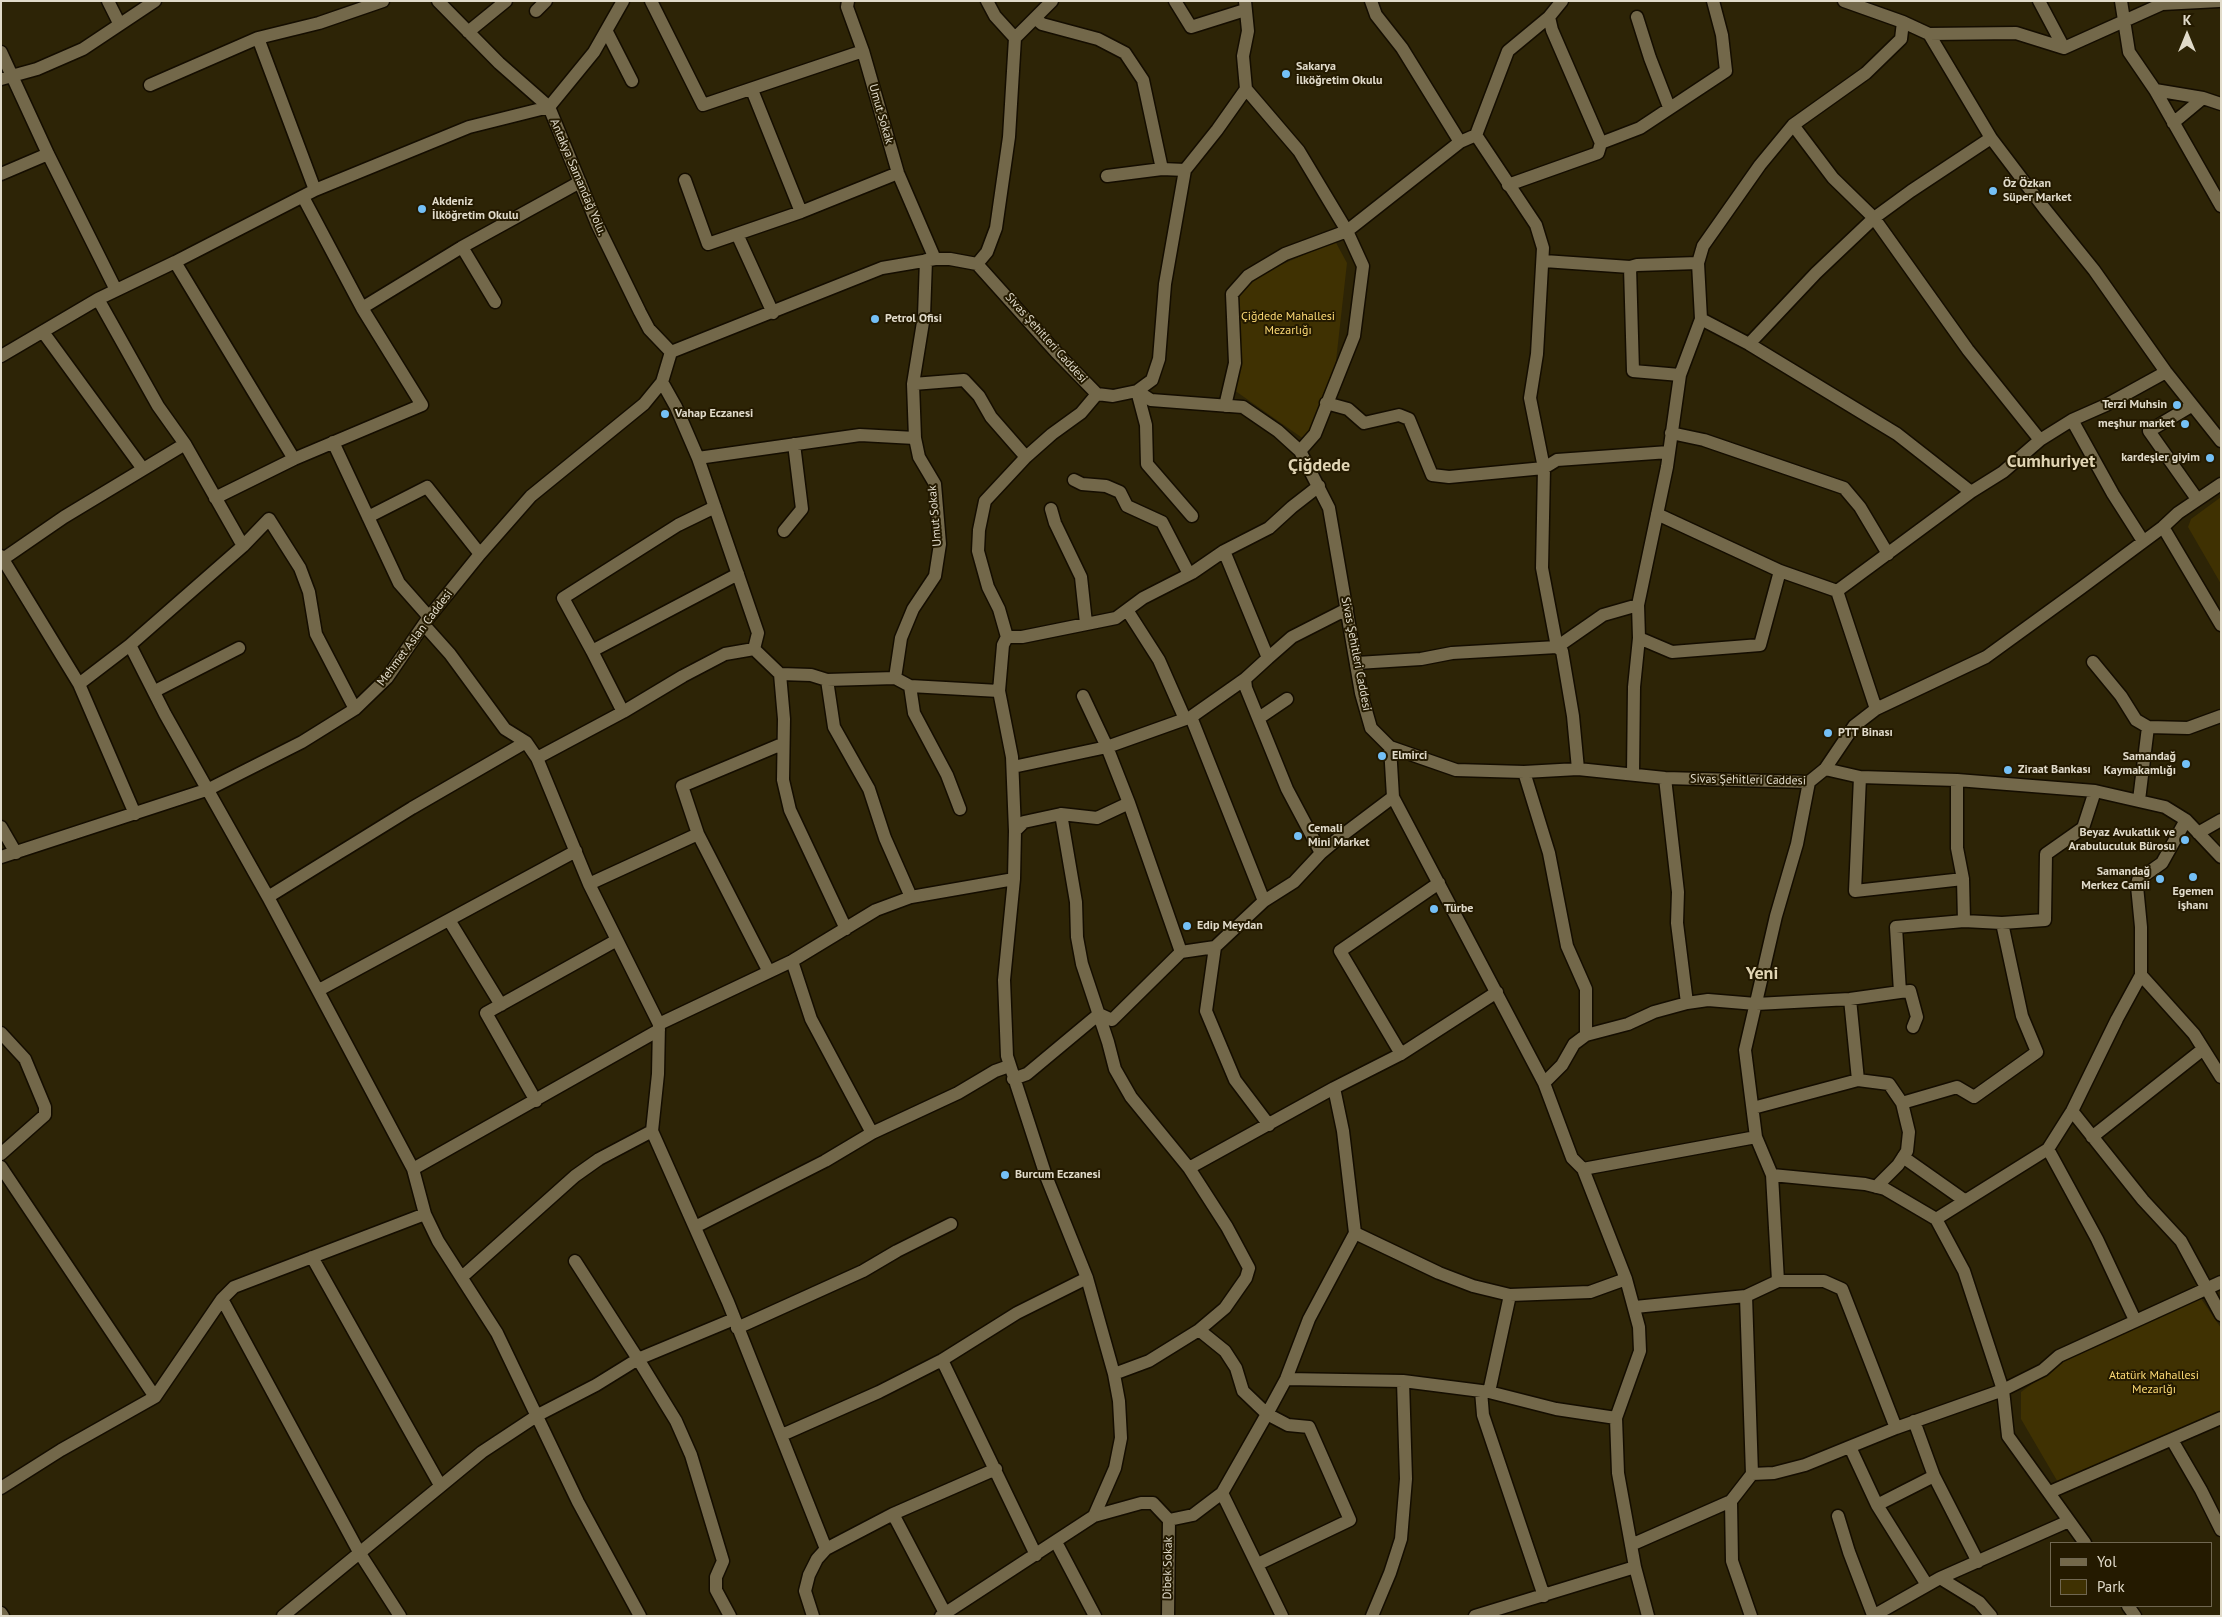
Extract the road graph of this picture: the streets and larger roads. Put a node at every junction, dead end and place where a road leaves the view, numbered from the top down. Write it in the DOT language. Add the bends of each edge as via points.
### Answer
graph roads {
  1 [pos="108,1"];
  2 [pos="155,1"];
  3 [pos="384,1"];
  4 [pos="438,1"];
  5 [pos="506,1"];
  6 [pos="546,1"];
  7 [pos="623,1"];
  8 [pos="651,1"];
  9 [pos="848,1"];
  10 [pos="987,1"];
  11 [pos="1052,1"];
  12 [pos="1175,1"];
  13 [pos="1371,1"];
  14 [pos="1562,1"];
  15 [pos="1713,1"];
  16 [pos="1844,1"];
  17 [pos="2040,1"];
  18 [pos="2121,1"];
  19 [pos="2219,1"];
  20 [pos="1245,6"];
  21 [pos="536,11"];
  22 [pos="1549,17"];
  23 [pos="1637,17"];
  24 [pos="1035,18"];
  25 [pos="2124,21"];
  26 [pos="1903,22"];
  27 [pos="119,23"];
  28 [pos="468,32"];
  29 [pos="607,32"];
  30 [pos="1929,34"];
  31 [pos="258,38"];
  32 [pos="1015,38"];
  33 [pos="2064,48"];
  34 [pos="863,51"];
  35 [pos="1,52"];
  36 [pos="7,77"];
  37 [pos="632,81"];
  38 [pos="150,85"];
  39 [pos="1246,89"];
  40 [pos="752,90"];
  41 [pos="2155,90"];
  42 [pos="2203,98"];
  43 [pos="2221,104"];
  44 [pos="549,107"];
  45 [pos="1670,107"];
  46 [pos="2173,123"];
  47 [pos="1793,125"];
  48 [pos="1476,135"];
  49 [pos="1992,138"];
  50 [pos="1460,142"];
  51 [pos="1602,143"];
  52 [pos="48,154"];
  53 [pos="1162,169"];
  54 [pos="1185,170"];
  55 [pos="898,173"];
  56 [pos="1,174"];
  57 [pos="1107,176"];
  58 [pos="685,180"];
  59 [pos="580,182"];
  60 [pos="1508,185"];
  61 [pos="316,190"];
  62 [pos="303,197"];
  63 [pos="2221,206"];
  64 [pos="801,212"];
  65 [pos="1874,218"];
  66 [pos="1347,231"];
  67 [pos="737,234"];
  68 [pos="462,247"];
  69 [pos="931,259"];
  70 [pos="1544,261"];
  71 [pos="175,262"];
  72 [pos="1698,263"];
  73 [pos="978,264"];
  74 [pos="1630,268"];
  75 [pos="116,290"];
  76 [pos="98,299"];
  77 [pos="494,302"];
  78 [pos="362,308"];
  79 [pos="773,313"];
  80 [pos="1701,319"];
  81 [pos="43,332"];
  82 [pos="1749,344"];
  83 [pos="670,352"];
  84 [pos="1,356"];
  85 [pos="2166,372"];
  86 [pos="1680,375"];
  87 [pos="662,382"];
  88 [pos="913,384"];
  89 [pos="1137,391"];
  90 [pos="1097,394"];
  91 [pos="1326,403"];
  92 [pos="1225,406"];
  93 [pos="2191,406"];
  94 [pos="2072,420"];
  95 [pos="1671,433"];
  96 [pos="915,438"];
  97 [pos="2040,440"];
  98 [pos="2221,441"];
  99 [pos="333,442"];
  100 [pos="185,444"];
  101 [pos="794,444"];
  102 [pos="1300,450"];
  103 [pos="1669,452"];
  104 [pos="1026,457"];
  105 [pos="698,458"];
  106 [pos="294,459"];
  107 [pos="1544,468"];
  108 [pos="143,469"];
  109 [pos="1074,480"];
  110 [pos="2221,484"];
  111 [pos="1319,486"];
  112 [pos="1972,492"];
  113 [pos="215,498"];
  114 [pos="2197,499"];
  115 [pos="714,507"];
  116 [pos="1051,509"];
  117 [pos="1657,514"];
  118 [pos="1192,516"];
  119 [pos="368,517"];
  120 [pos="2163,527"];
  121 [pos="784,531"];
  122 [pos="2143,541"];
  123 [pos="243,546"];
  124 [pos="1224,551"];
  125 [pos="480,554"];
  126 [pos="1888,554"];
  127 [pos="2,558"];
  128 [pos="1780,571"];
  129 [pos="738,574"];
  130 [pos="1189,574"];
  131 [pos="1837,591"];
  132 [pos="1638,605"];
  133 [pos="1347,609"];
  134 [pos="1127,610"];
  135 [pos="427,622"];
  136 [pos="1086,623"];
  137 [pos="2221,625"];
  138 [pos="1007,636"];
  139 [pos="1639,638"];
  140 [pos="130,645"];
  141 [pos="1557,647"];
  142 [pos="239,648"];
  143 [pos="754,649"];
  144 [pos="592,651"];
  145 [pos="1268,658"];
  146 [pos="2093,662"];
  147 [pos="1357,663"];
  148 [pos="780,674"];
  149 [pos="896,678"];
  150 [pos="1245,679"];
  151 [pos="827,680"];
  152 [pos="78,684"];
  153 [pos="910,686"];
  154 [pos="155,690"];
  155 [pos="999,691"];
  156 [pos="1082,696"];
  157 [pos="1288,699"];
  158 [pos="354,709"];
  159 [pos="1876,709"];
  160 [pos="623,712"];
  161 [pos="2221,716"];
  162 [pos="1188,718"];
  163 [pos="1258,718"];
  164 [pos="2148,727"];
  165 [pos="526,742"];
  166 [pos="782,744"];
  167 [pos="1107,747"];
  168 [pos="1390,747"];
  169 [pos="537,758"];
  170 [pos="1013,767"];
  171 [pos="1578,769"];
  172 [pos="1825,770"];
  173 [pos="1524,772"];
  174 [pos="1633,774"];
  175 [pos="1860,777"];
  176 [pos="1665,778"];
  177 [pos="1957,780"];
  178 [pos="1809,782"];
  179 [pos="209,790"];
  180 [pos="2095,791"];
  181 [pos="1393,797"];
  182 [pos="2139,800"];
  183 [pos="1129,803"];
  184 [pos="960,809"];
  185 [pos="134,814"];
  186 [pos="1060,814"];
  187 [pos="2186,820"];
  188 [pos="2221,820"];
  189 [pos="1,827"];
  190 [pos="1015,831"];
  191 [pos="2198,833"];
  192 [pos="698,834"];
  193 [pos="576,851"];
  194 [pos="16,853"];
  195 [pos="1322,853"];
  196 [pos="1,857"];
  197 [pos="2221,857"];
  198 [pos="1014,879"];
  199 [pos="1963,879"];
  200 [pos="1439,883"];
  201 [pos="589,884"];
  202 [pos="268,897"];
  203 [pos="911,897"];
  204 [pos="1264,901"];
  205 [pos="449,920"];
  206 [pos="1964,922"];
  207 [pos="2002,922"];
  208 [pos="846,929"];
  209 [pos="617,940"];
  210 [pos="1215,947"];
  211 [pos="1181,952"];
  212 [pos="792,961"];
  213 [pos="769,972"];
  214 [pos="2142,975"];
  215 [pos="319,990"];
  216 [pos="1498,992"];
  217 [pos="1900,992"];
  218 [pos="1850,999"];
  219 [pos="1687,1003"];
  220 [pos="1756,1004"];
  221 [pos="501,1005"];
  222 [pos="1098,1014"];
  223 [pos="659,1027"];
  224 [pos="1914,1027"];
  225 [pos="1,1033"];
  226 [pos="1586,1035"];
  227 [pos="2202,1050"];
  228 [pos="1401,1054"];
  229 [pos="1009,1066"];
  230 [pos="2221,1078"];
  231 [pos="1013,1079"];
  232 [pos="1858,1080"];
  233 [pos="1544,1083"];
  234 [pos="1334,1088"];
  235 [pos="536,1101"];
  236 [pos="1902,1103"];
  237 [pos="1753,1108"];
  238 [pos="2072,1111"];
  239 [pos="1269,1125"];
  240 [pos="652,1131"];
  241 [pos="872,1133"];
  242 [pos="1756,1137"];
  243 [pos="2092,1137"];
  244 [pos="2048,1149"];
  245 [pos="1,1154"];
  246 [pos="1903,1157"];
  247 [pos="1,1167"];
  248 [pos="1189,1168"];
  249 [pos="413,1169"];
  250 [pos="1583,1169"];
  251 [pos="1772,1175"];
  252 [pos="1876,1187"];
  253 [pos="1964,1200"];
  254 [pos="425,1214"];
  255 [pos="1936,1219"];
  256 [pos="951,1224"];
  257 [pos="695,1227"];
  258 [pos="1356,1233"];
  259 [pos="312,1257"];
  260 [pos="575,1261"];
  261 [pos="462,1277"];
  262 [pos="1087,1278"];
  263 [pos="1626,1279"];
  264 [pos="1778,1281"];
  265 [pos="2221,1282"];
  266 [pos="2205,1289"];
  267 [pos="1510,1295"];
  268 [pos="1746,1296"];
  269 [pos="222,1300"];
  270 [pos="1635,1307"];
  271 [pos="2221,1315"];
  272 [pos="2135,1320"];
  273 [pos="736,1323"];
  274 [pos="1199,1330"];
  275 [pos="638,1359"];
  276 [pos="942,1360"];
  277 [pos="1114,1374"];
  278 [pos="1286,1379"];
  279 [pos="1403,1381"];
  280 [pos="2003,1390"];
  281 [pos="1485,1391"];
  282 [pos="155,1397"];
  283 [pos="1267,1414"];
  284 [pos="538,1415"];
  285 [pos="1616,1418"];
  286 [pos="2221,1418"];
  287 [pos="1914,1421"];
  288 [pos="1896,1428"];
  289 [pos="782,1435"];
  290 [pos="2172,1440"];
  291 [pos="1850,1447"];
  292 [pos="996,1469"];
  293 [pos="1752,1474"];
  294 [pos="1934,1476"];
  295 [pos="440,1485"];
  296 [pos="1,1488"];
  297 [pos="2050,1492"];
  298 [pos="1222,1493"];
  299 [pos="1731,1501"];
  300 [pos="1877,1505"];
  301 [pos="893,1514"];
  302 [pos="1094,1516"];
  303 [pos="1838,1516"];
  304 [pos="1169,1520"];
  305 [pos="2069,1521"];
  306 [pos="2221,1530"];
  307 [pos="1056,1542"];
  308 [pos="2084,1542"];
  309 [pos="1631,1545"];
  310 [pos="826,1549"];
  311 [pos="359,1552"];
  312 [pos="1036,1555"];
  313 [pos="1978,1562"];
  314 [pos="1258,1564"];
  315 [pos="1635,1566"];
  316 [pos="1940,1578"];
  317 [pos="1927,1586"];
  318 [pos="1544,1596"];
  319 [pos="1,1613"];
  320 [pos="943,1615"];
  321 [pos="4,1616"];
  322 [pos="283,1616"];
  323 [pos="400,1616"];
  324 [pos="640,1616"];
  325 [pos="730,1616"];
  326 [pos="813,1616"];
  327 [pos="1095,1616"];
  328 [pos="1168,1616"];
  329 [pos="1282,1616"];
  330 [pos="1372,1616"];
  331 [pos="1475,1616"];
  332 [pos="1648,1616"];
  333 [pos="1751,1616"];
  334 [pos="1873,1616"];
  335 [pos="1991,1616"];
  1 -- 27 [label="street"];
  2 -- 27 [label="street"];
  3 -- 31 [label="street" via="319,23"];
  4 -- 28 [label="street, Antakya Samandağ Yolu."];
  5 -- 28 [label="street"];
  6 -- 21 [label="street"];
  7 -- 29 [label="street"];
  8 -- 40 [label="street" via="703,105"];
  9 -- 34 [label="street, Umut Sokak"];
  10 -- 32 [label="street" via="995,16"];
  11 -- 24 [label="street"];
  12 -- 20 [label="street" via="1191,28"];
  13 -- 50 [label="street" via="1376,15 1402,48"];
  14 -- 22 [label="street"];
  15 -- 45 [label="street" via="1722,35 1726,71"];
  16 -- 26 [label="street"];
  17 -- 33 [label="street"];
  18 -- 25 [label="street"];
  19 -- 25 [label="street" via="2162,4"];
  20 -- 39 [label="street" via="1248,31 1243,56"];
  22 -- 48 [label="street" via="1508,51"];
  22 -- 51 [label="street"];
  23 -- 45 [label="street"];
  24 -- 32 [label="street"];
  24 -- 53 [label="street" via="1042,24 1098,39 1125,53 1143,80"];
  25 -- 33 [label="street"];
  25 -- 41 [label="street" via="2129,52"];
  26 -- 30 [label="street"];
  26 -- 47 [label="street" via="1901,39 1866,74"];
  27 -- 36 [label="street" via="83,49 37,69"];
  28 -- 44 [label="street, Antakya Samandağ Yolu."];
  29 -- 37 [label="street"];
  29 -- 44 [label="street"];
  30 -- 33 [label="street" via="2016,33"];
  30 -- 49 [label="street"];
  31 -- 38 [label="street"];
  31 -- 61 [label="street"];
  32 -- 73 [label="street" via="1009,137 996,228 987,252"];
  34 -- 40 [label="street"];
  34 -- 55 [label="street, Umut Sokak"];
  35 -- 36 [label="street"];
  36 -- 52 [label="street"];
  39 -- 54 [label="street"];
  39 -- 66 [label="street" via="1299,151"];
  40 -- 64 [label="street"];
  41 -- 42 [label="street"];
  41 -- 46 [label="street"];
  42 -- 43 [label="street"];
  42 -- 46 [label="street"];
  44 -- 59 [label="street, Antakya Samandağ Yolu."];
  44 -- 61 [label="street" via="469,127"];
  45 -- 51 [label="street" via="1640,128"];
  46 -- 63 [label="street"];
  47 -- 65 [label="street" via="1833,178"];
  47 -- 72 [label="street" via="1731,205 1704,246"];
  48 -- 50 [label="street"];
  48 -- 60 [label="street"];
  49 -- 65 [label="street"];
  49 -- 85 [label="street" via="2094,270"];
  50 -- 66 [label="street"];
  51 -- 60 [label="street" via="1598,153"];
  52 -- 56 [label="street"];
  52 -- 75 [label="street"];
  53 -- 54 [label="street"];
  53 -- 57 [label="street"];
  54 -- 89 [label="street" via="1165,284 1160,360 1152,380"];
  55 -- 64 [label="street"];
  55 -- 69 [label="street, Umut Sokak"];
  58 -- 67 [label="street" via="708,244"];
  59 -- 68 [label="street"];
  59 -- 83 [label="street, Antakya Samandağ Yolu." via="649,329"];
  60 -- 70 [label="street" via="1536,224 1544,248"];
  61 -- 62 [label="street"];
  62 -- 71 [label="street"];
  62 -- 78 [label="street"];
  64 -- 67 [label="street"];
  65 -- 82 [label="street"];
  65 -- 97 [label="street" via="1968,350"];
  66 -- 91 [label="street" via="1363,266 1357,319 1354,336"];
  66 -- 92 [label="street" via="1285,254 1248,276 1232,294 1234,363"];
  67 -- 79 [label="street"];
  68 -- 77 [label="street"];
  68 -- 78 [label="street"];
  69 -- 73 [label="street"];
  69 -- 79 [label="street" via="882,268"];
  69 -- 88 [label="street, Umut Sokak"];
  70 -- 74 [label="street"];
  70 -- 107 [label="street" via="1530,398"];
  71 -- 75 [label="street"];
  71 -- 106 [label="street"];
  72 -- 74 [label="street"];
  72 -- 80 [label="street"];
  73 -- 90 [label="street, Sivas Şehitleri Caddesi"];
  74 -- 86 [label="street" via="1633,371"];
  75 -- 76 [label="street"];
  76 -- 81 [label="street"];
  76 -- 100 [label="street" via="158,406"];
  78 -- 99 [label="street" via="422,404"];
  79 -- 83 [label="street"];
  80 -- 82 [label="street"];
  80 -- 86 [label="street"];
  81 -- 84 [label="street"];
  81 -- 108 [label="street"];
  82 -- 112 [label="street" via="1897,434"];
  83 -- 87 [label="street, Mehmet Aslan Caddesi"];
  85 -- 93 [label="street"];
  85 -- 94 [label="street"];
  86 -- 95 [label="street"];
  87 -- 105 [label="street"];
  87 -- 125 [label="street, Mehmet Aslan Caddesi" via="644,404 531,496"];
  88 -- 96 [label="street, Umut Sokak"];
  88 -- 104 [label="street" via="964,380"];
  89 -- 90 [label="street, Sivas Şehitleri Caddesi" via="1113,396"];
  89 -- 92 [label="street, Sivas Şehitleri Caddesi" via="1151,400"];
  89 -- 118 [label="street" via="1146,425 1147,464"];
  90 -- 104 [label="street" via="1081,412"];
  91 -- 102 [label="street" via="1315,434"];
  91 -- 107 [label="street" via="1348,409 1364,422 1399,415 1409,419 1432,475 1449,477"];
  92 -- 102 [label="street, Sivas Şehitleri Caddesi" via="1244,407"];
  93 -- 98 [label="street"];
  93 -- 114 [label="street" via="2149,431"];
  94 -- 97 [label="street"];
  94 -- 122 [label="street"];
  95 -- 103 [label="street"];
  95 -- 126 [label="street" via="1704,440 1844,488 1860,507"];
  96 -- 101 [label="street" via="860,435"];
  96 -- 149 [label="street, Umut Sokak" via="919,458 934,484 940,544 934,576 913,609 901,638"];
  97 -- 112 [label="street" via="2003,472"];
  99 -- 106 [label="street"];
  99 -- 119 [label="street"];
  100 -- 108 [label="street"];
  100 -- 113 [label="street"];
  101 -- 105 [label="street"];
  101 -- 121 [label="street" via="802,509"];
  102 -- 111 [label="street, Sivas Şehitleri Caddesi"];
  103 -- 107 [label="street" via="1557,460"];
  103 -- 117 [label="street"];
  104 -- 138 [label="street" via="985,501 979,530 978,551"];
  105 -- 115 [label="street"];
  106 -- 113 [label="street"];
  107 -- 141 [label="street" via="1542,568"];
  108 -- 127 [label="street"];
  109 -- 130 [label="street" via="1120,492 1127,506 1162,522"];
  110 -- 114 [label="street, Sivas Şehitleri Caddesi"];
  111 -- 124 [label="street" via="1269,528"];
  111 -- 133 [label="street, Sivas Şehitleri Caddesi" via="1328,508"];
  112 -- 126 [label="street"];
  113 -- 123 [label="street"];
  114 -- 120 [label="street, Sivas Şehitleri Caddesi"];
  115 -- 129 [label="street"];
  115 -- 144 [label="street" via="678,525 563,598"];
  116 -- 136 [label="street" via="1081,577"];
  117 -- 128 [label="street"];
  117 -- 132 [label="street"];
  119 -- 125 [label="street" via="427,487"];
  119 -- 135 [label="street" via="399,583"];
  120 -- 122 [label="street, Sivas Şehitleri Caddesi"];
  120 -- 137 [label="street"];
  122 -- 159 [label="street, Sivas Şehitleri Caddesi" via="1986,657"];
  123 -- 140 [label="street"];
  123 -- 158 [label="street" via="269,520 292,552 309,592 316,634"];
  124 -- 130 [label="street"];
  124 -- 145 [label="street"];
  125 -- 135 [label="street, Mehmet Aslan Caddesi"];
  126 -- 131 [label="street"];
  127 -- 152 [label="street"];
  128 -- 131 [label="street"];
  128 -- 139 [label="street" via="1760,646 1672,652"];
  129 -- 143 [label="street" via="758,633"];
  129 -- 144 [label="street"];
  130 -- 134 [label="street"];
  131 -- 159 [label="street"];
  132 -- 139 [label="street"];
  132 -- 141 [label="street" via="1603,615"];
  133 -- 145 [label="street" via="1292,637"];
  133 -- 147 [label="street, Sivas Şehitleri Caddesi"];
  134 -- 136 [label="street" via="1116,618"];
  134 -- 162 [label="street" via="1159,660"];
  135 -- 158 [label="street, Mehmet Aslan Caddesi" via="387,678"];
  135 -- 165 [label="street" via="505,729"];
  136 -- 138 [label="street" via="1022,637"];
  138 -- 155 [label="street" via="1003,646"];
  139 -- 174 [label="street" via="1634,687"];
  140 -- 152 [label="street"];
  140 -- 154 [label="street"];
  141 -- 147 [label="street"];
  141 -- 171 [label="street" via="1562,651"];
  142 -- 154 [label="street"];
  143 -- 148 [label="street"];
  143 -- 160 [label="street" via="725,654"];
  144 -- 160 [label="street"];
  145 -- 150 [label="street"];
  146 -- 164 [label="street" via="2136,720"];
  147 -- 168 [label="street, Sivas Şehitleri Caddesi" via="1371,728"];
  148 -- 151 [label="street" via="811,675"];
  148 -- 166 [label="street" via="784,719"];
  149 -- 151 [label="street"];
  149 -- 153 [label="street"];
  150 -- 162 [label="street"];
  150 -- 163 [label="street"];
  151 -- 203 [label="street" via="834,727 869,790 885,838"];
  152 -- 185 [label="street"];
  153 -- 155 [label="street"];
  153 -- 184 [label="street" via="914,713 947,775"];
  154 -- 179 [label="street" via="165,714"];
  155 -- 170 [label="street"];
  156 -- 167 [label="street"];
  157 -- 163 [label="street"];
  158 -- 179 [label="street, Mehmet Aslan Caddesi" via="302,742"];
  159 -- 172 [label="street, Sivas Şehitleri Caddesi" via="1854,726"];
  160 -- 169 [label="street"];
  161 -- 164 [label="street" via="2188,728"];
  162 -- 167 [label="street"];
  162 -- 204 [label="street"];
  163 -- 195 [label="street" via="1287,789"];
  164 -- 182 [label="street"];
  165 -- 169 [label="street"];
  165 -- 202 [label="street"];
  166 -- 192 [label="street" via="682,786"];
  166 -- 208 [label="street" via="783,780 790,810"];
  167 -- 170 [label="street"];
  167 -- 183 [label="street"];
  168 -- 173 [label="street, Sivas Şehitleri Caddesi" via="1456,770"];
  168 -- 181 [label="street"];
  169 -- 193 [label="street"];
  170 -- 190 [label="street"];
  171 -- 173 [label="street, Sivas Şehitleri Caddesi"];
  171 -- 174 [label="street, Sivas Şehitleri Caddesi"];
  172 -- 175 [label="street"];
  172 -- 178 [label="street, Sivas Şehitleri Caddesi"];
  173 -- 226 [label="street" via="1549,853 1567,946 1586,989"];
  174 -- 176 [label="street, Sivas Şehitleri Caddesi"];
  175 -- 177 [label="street"];
  175 -- 199 [label="street" via="1855,891"];
  176 -- 178 [label="street, Sivas Şehitleri Caddesi"];
  176 -- 219 [label="street"];
  177 -- 180 [label="street"];
  177 -- 199 [label="street" via="1957,848"];
  178 -- 220 [label="street" via="1797,844"];
  179 -- 185 [label="street, Mehmet Aslan Caddesi"];
  179 -- 202 [label="street"];
  180 -- 182 [label="street"];
  180 -- 207 [label="street" via="2083,828 2046,854 2044,920"];
  181 -- 195 [label="street"];
  181 -- 200 [label="street"];
  182 -- 187 [label="street" via="2165,806"];
  183 -- 186 [label="street" via="1097,818"];
  183 -- 211 [label="street"];
  185 -- 194 [label="street, Mehmet Aslan Caddesi"];
  186 -- 190 [label="street" via="1024,822"];
  186 -- 222 [label="street" via="1076,902 1082,964"];
  187 -- 191 [label="street"];
  187 -- 214 [label="street" via="2162,862 2138,880 2136,886"];
  188 -- 191 [label="street"];
  189 -- 194 [label="street"];
  190 -- 198 [label="street"];
  191 -- 197 [label="street"];
  192 -- 201 [label="street"];
  192 -- 213 [label="street"];
  193 -- 201 [label="street"];
  193 -- 205 [label="street"];
  194 -- 196 [label="street, Mehmet Aslan Caddesi"];
  195 -- 204 [label="street" via="1294,882"];
  198 -- 203 [label="street"];
  198 -- 229 [label="street" via="1004,980"];
  199 -- 206 [label="street"];
  200 -- 216 [label="street"];
  200 -- 228 [label="street" via="1340,951"];
  201 -- 209 [label="street"];
  202 -- 215 [label="street"];
  203 -- 208 [label="street" via="876,910"];
  204 -- 210 [label="street"];
  205 -- 215 [label="street"];
  205 -- 221 [label="street"];
  206 -- 207 [label="street"];
  206 -- 217 [label="street" via="1896,927"];
  207 -- 236 [label="street" via="2022,1016 2037,1052 1974,1097 1957,1087"];
  208 -- 212 [label="street"];
  209 -- 221 [label="street"];
  209 -- 223 [label="street"];
  210 -- 211 [label="street"];
  210 -- 239 [label="street" via="1206,1011 1235,1080"];
  211 -- 222 [label="street" via="1112,1020"];
  212 -- 213 [label="street"];
  212 -- 241 [label="street" via="811,1019"];
  213 -- 223 [label="street"];
  214 -- 227 [label="street" via="2194,1034"];
  214 -- 238 [label="street"];
  215 -- 249 [label="street"];
  216 -- 228 [label="street"];
  216 -- 233 [label="street"];
  217 -- 218 [label="street"];
  217 -- 224 [label="street" via="1910,991 1917,1017"];
  218 -- 220 [label="street"];
  218 -- 232 [label="street"];
  219 -- 220 [label="street" via="1708,1000"];
  219 -- 226 [label="street"];
  220 -- 237 [label="street" via="1745,1050"];
  221 -- 235 [label="street" via="486,1013"];
  222 -- 231 [label="street" via="1027,1074"];
  222 -- 248 [label="street" via="1115,1069 1131,1097"];
  223 -- 235 [label="street"];
  223 -- 240 [label="street"];
  225 -- 245 [label="street" via="25,1059 45,1107 45,1115"];
  226 -- 233 [label="street" via="1574,1044 1562,1066"];
  227 -- 230 [label="street"];
  227 -- 243 [label="street"];
  228 -- 234 [label="street"];
  229 -- 231 [label="street"];
  229 -- 241 [label="street"];
  231 -- 262 [label="street" via="1046,1176"];
  232 -- 236 [label="street" via="1890,1084"];
  232 -- 237 [label="street"];
  233 -- 250 [label="street" via="1572,1158"];
  234 -- 239 [label="street"];
  234 -- 258 [label="street"];
  235 -- 249 [label="street"];
  236 -- 246 [label="street" via="1909,1132"];
  237 -- 242 [label="street"];
  238 -- 243 [label="street"];
  238 -- 244 [label="street"];
  239 -- 248 [label="street"];
  240 -- 257 [label="street"];
  240 -- 261 [label="street" via="599,1159 575,1176"];
  241 -- 257 [label="street" via="825,1161"];
  242 -- 250 [label="street"];
  242 -- 251 [label="street"];
  243 -- 266 [label="street" via="2181,1241"];
  244 -- 253 [label="street"];
  244 -- 272 [label="street" via="2097,1239"];
  246 -- 252 [label="street"];
  246 -- 253 [label="street"];
  247 -- 282 [label="street"];
  248 -- 274 [label="street" via="1227,1226 1249,1268 1246,1278 1225,1308"];
  249 -- 254 [label="street"];
  250 -- 263 [label="street"];
  251 -- 252 [label="street"];
  251 -- 264 [label="street"];
  252 -- 255 [label="street"];
  253 -- 255 [label="street"];
  254 -- 259 [label="street"];
  254 -- 261 [label="street"];
  255 -- 280 [label="street" via="1964,1271"];
  256 -- 273 [label="street" via="863,1272"];
  257 -- 273 [label="street"];
  258 -- 267 [label="street" via="1439,1273"];
  258 -- 278 [label="street" via="1309,1319"];
  259 -- 269 [label="street" via="234,1287"];
  259 -- 295 [label="street"];
  260 -- 275 [label="street"];
  261 -- 284 [label="street" via="497,1333"];
  262 -- 276 [label="street" via="1017,1313"];
  262 -- 277 [label="street"];
  263 -- 267 [label="street" via="1590,1292"];
  263 -- 270 [label="street"];
  264 -- 268 [label="street"];
  264 -- 288 [label="street" via="1824,1281 1842,1289"];
  265 -- 266 [label="street"];
  266 -- 271 [label="street"];
  266 -- 272 [label="street"];
  267 -- 281 [label="street"];
  268 -- 270 [label="street"];
  268 -- 293 [label="street"];
  269 -- 282 [label="street"];
  269 -- 311 [label="street"];
  270 -- 285 [label="street" via="1640,1351"];
  272 -- 280 [label="street" via="2059,1356 2043,1370"];
  273 -- 275 [label="street"];
  273 -- 289 [label="street"];
  274 -- 277 [label="street" via="1149,1361"];
  274 -- 283 [label="street" via="1225,1351 1236,1368 1244,1391"];
  275 -- 284 [label="street"];
  275 -- 325 [label="street" via="676,1421 691,1455 723,1561 716,1577 716,1590"];
  276 -- 289 [label="street"];
  276 -- 292 [label="street"];
  277 -- 302 [label="street" via="1121,1438 1115,1468"];
  278 -- 279 [label="street"];
  278 -- 283 [label="street"];
  279 -- 281 [label="street"];
  279 -- 330 [label="street" via="1406,1479 1401,1539"];
  280 -- 287 [label="street"];
  280 -- 297 [label="street" via="2008,1436"];
  281 -- 285 [label="street" via="1556,1409"];
  281 -- 318 [label="street" via="1483,1415"];
  282 -- 296 [label="street"];
  283 -- 298 [label="street"];
  283 -- 314 [label="street" via="1288,1424 1309,1427 1350,1520"];
  284 -- 295 [label="street"];
  284 -- 324 [label="street" via="578,1502"];
  285 -- 309 [label="street" via="1618,1473"];
  286 -- 290 [label="street"];
  287 -- 288 [label="street"];
  287 -- 294 [label="street"];
  288 -- 291 [label="street"];
  289 -- 310 [label="street"];
  290 -- 297 [label="street"];
  290 -- 306 [label="street"];
  291 -- 293 [label="street" via="1805,1465 1774,1473"];
  291 -- 300 [label="street"];
  292 -- 301 [label="street"];
  292 -- 312 [label="street"];
  293 -- 299 [label="street"];
  294 -- 300 [label="street"];
  294 -- 313 [label="street"];
  295 -- 311 [label="street"];
  297 -- 305 [label="street"];
  298 -- 304 [label="street" via="1193,1515"];
  298 -- 314 [label="street"];
  299 -- 309 [label="street"];
  299 -- 333 [label="street" via="1732,1560"];
  300 -- 317 [label="street"];
  301 -- 310 [label="street"];
  301 -- 320 [label="street"];
  302 -- 304 [label="street" via="1141,1503 1153,1503"];
  302 -- 307 [label="street"];
  303 -- 334 [label="street"];
  304 -- 328 [label="street, Dibek Sokak"];
  305 -- 308 [label="street"];
  305 -- 313 [label="street"];
  307 -- 312 [label="street"];
  307 -- 327 [label="street"];
  309 -- 315 [label="street"];
  310 -- 326 [label="street" via="808,1575 805,1591"];
  311 -- 322 [label="street"];
  311 -- 323 [label="street"];
  312 -- 320 [label="street"];
  313 -- 316 [label="street"];
  314 -- 329 [label="street"];
  315 -- 318 [label="street"];
  315 -- 332 [label="street"];
  316 -- 317 [label="street"];
  316 -- 335 [label="street" via="1980,1602"];
  317 -- 334 [label="street"];
  318 -- 331 [label="street"];
  319 -- 321 [label="street"];
}
